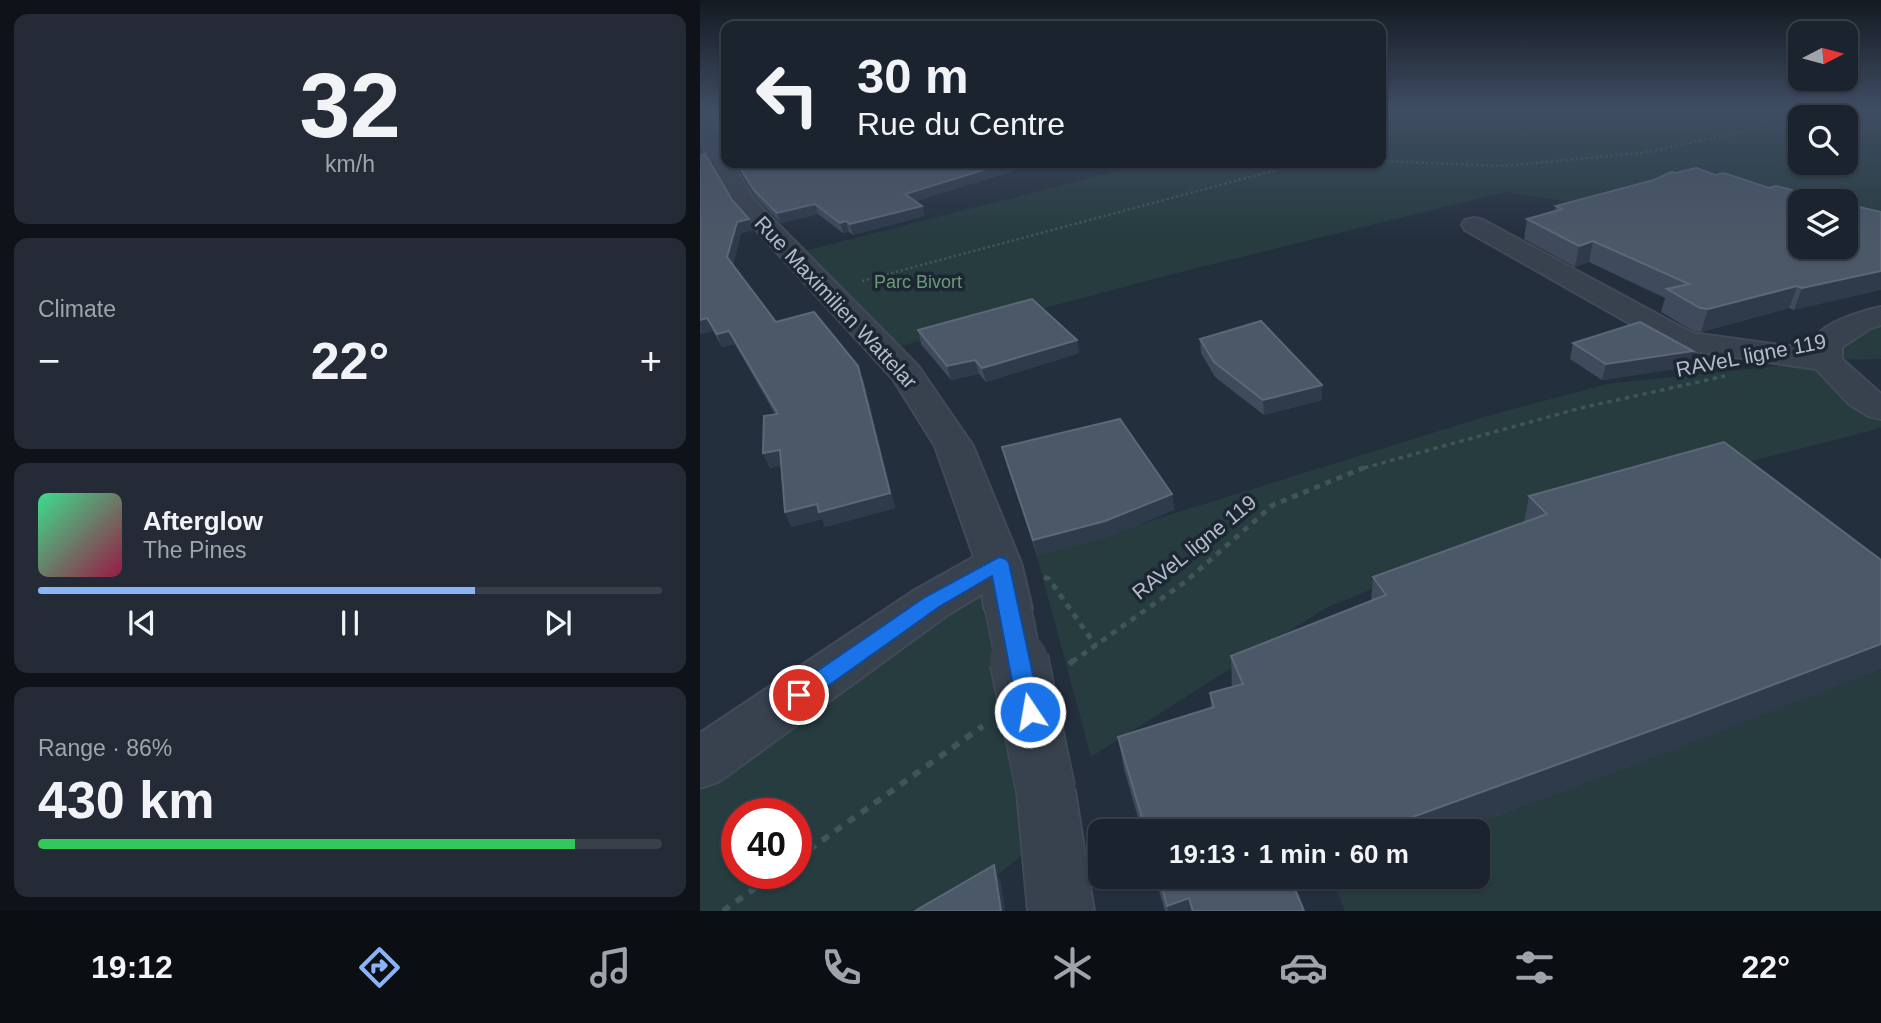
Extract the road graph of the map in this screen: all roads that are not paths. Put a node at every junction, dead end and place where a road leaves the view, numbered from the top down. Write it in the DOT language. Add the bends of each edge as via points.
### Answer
graph roads {
  1 [pos="723,172"];
  2 [pos="1474,225"];
  3 [pos="1881,316"];
  4 [pos="1826,360"];
  5 [pos="1881,408"];
  6 [pos="1003,586"];
  7 [pos="700,764"];
  8 [pos="1061,911"];
  1 -- 6 [label="street, Rue Maximilien Wattelar" via="746,205 906,373 954,446"];
  2 -- 4 [label="street" via="1684,341"];
  3 -- 4 [label="street" via="1860,321 1826,343"];
  4 -- 5 [label="street" via="1861,397"];
  6 -- 7 [label="street" via="932,602"];
  6 -- 8 [label="street, Rue Maximilien Wattelar, bridge" via="1046,790"];
}
